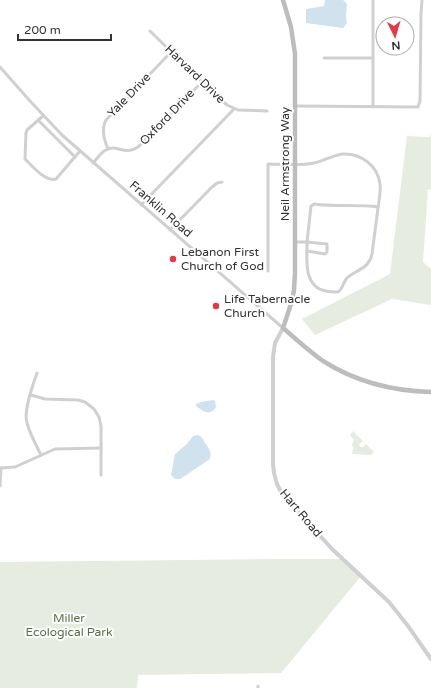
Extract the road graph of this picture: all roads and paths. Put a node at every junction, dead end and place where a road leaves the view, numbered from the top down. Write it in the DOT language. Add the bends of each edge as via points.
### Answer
graph roads {
  1 [pos="283,0"];
  2 [pos="373,0"];
  3 [pos="422,0"];
  4 [pos="150,31"];
  5 [pos="171,52"];
  6 [pos="324,58"];
  7 [pos="373,58"];
  8 [pos="0,66"];
  9 [pos="202,82"];
  10 [pos="295,106"];
  11 [pos="373,106"];
  12 [pos="234,109"];
  13 [pos="267,110"];
  14 [pos="43,116"];
  15 [pos="38,120"];
  16 [pos="108,149"];
  17 [pos="80,151"];
  18 [pos="75,157"];
  19 [pos="93,163"];
  20 [pos="295,164"];
  21 [pos="222,182"];
  22 [pos="141,205"];
  23 [pos="378,207"];
  24 [pos="170,230"];
  25 [pos="295,242"];
  26 [pos="307,242"];
  27 [pos="307,251"];
  28 [pos="268,271"];
  29 [pos="283,328"];
  30 [pos="37,373"];
  31 [pos="431,392"];
  32 [pos="30,395"];
  33 [pos="101,448"];
  34 [pos="41,455"];
  35 [pos="0,468"];
  36 [pos="101,475"];
  37 [pos="0,486"];
  38 [pos="431,659"];
  1 -- 10 [label="main road, Neil Armstrong Way" via="294,39"];
  2 -- 7 [label="street"];
  3 -- 11 [label="street" via="418,107"];
  4 -- 5 [label="street, Harvard Drive"];
  5 -- 9 [label="street, Harvard Drive"];
  5 -- 16 [label="street, Yale Drive" via="106,120 103,130"];
  6 -- 7 [label="street"];
  7 -- 11 [label="street"];
  8 -- 14 [label="street, Franklin Road"];
  9 -- 12 [label="street, Harvard Drive"];
  9 -- 16 [label="street, Oxford Drive" via="138,147 128,152"];
  10 -- 11 [label="street"];
  10 -- 20 [label="main road, Neil Armstrong Way"];
  12 -- 13 [label="street, Harvard Drive"];
  12 -- 22 [label="street"];
  14 -- 15 [label="street"];
  14 -- 17 [label="street, Franklin Road"];
  15 -- 18 [label="street"];
  15 -- 18 [label="street" via="26,132 25,159 52,180 56,179"];
  16 -- 19 [label="street"];
  17 -- 18 [label="street"];
  17 -- 19 [label="street, Franklin Road"];
  19 -- 22 [label="street, Franklin Road"];
  20 -- 23 [label="street" via="327,160 337,155 358,156 369,163 378,176"];
  20 -- 25 [label="main road, Neil Armstrong Way"];
  20 -- 28 [label="street" via="268,164"];
  21 -- 24 [label="street" via="212,188"];
  22 -- 24 [label="street, Franklin Road"];
  23 -- 26 [label="street" via="314,204 311,206"];
  23 -- 27 [label="street" via="370,262 348,278 340,291 324,291 310,281"];
  24 -- 29 [label="street, Franklin Road"];
  25 -- 26 [label="street"];
  25 -- 29 [label="main road, Neil Armstrong Way" via="294,290"];
  26 -- 27 [label="street"];
  26 -- 27 [label="street" via="327,244 328,249 324,254"];
  29 -- 31 [label="main road, Franklin Road" via="322,360 342,372 380,386"];
  29 -- 38 [label="street, Hart Road" via="275,343 273,356 273,464 278,486 282,494 332,550 389,602"];
  30 -- 32 [label="street"];
  32 -- 33 [label="street" via="45,399 78,400 89,404 100,421"];
  32 -- 34 [label="street" via="26,421"];
  33 -- 34 [label="street" via="58,449"];
  33 -- 36 [label="street"];
  34 -- 35 [label="street" via="15,467"];
  35 -- 37 [label="street"];
}
